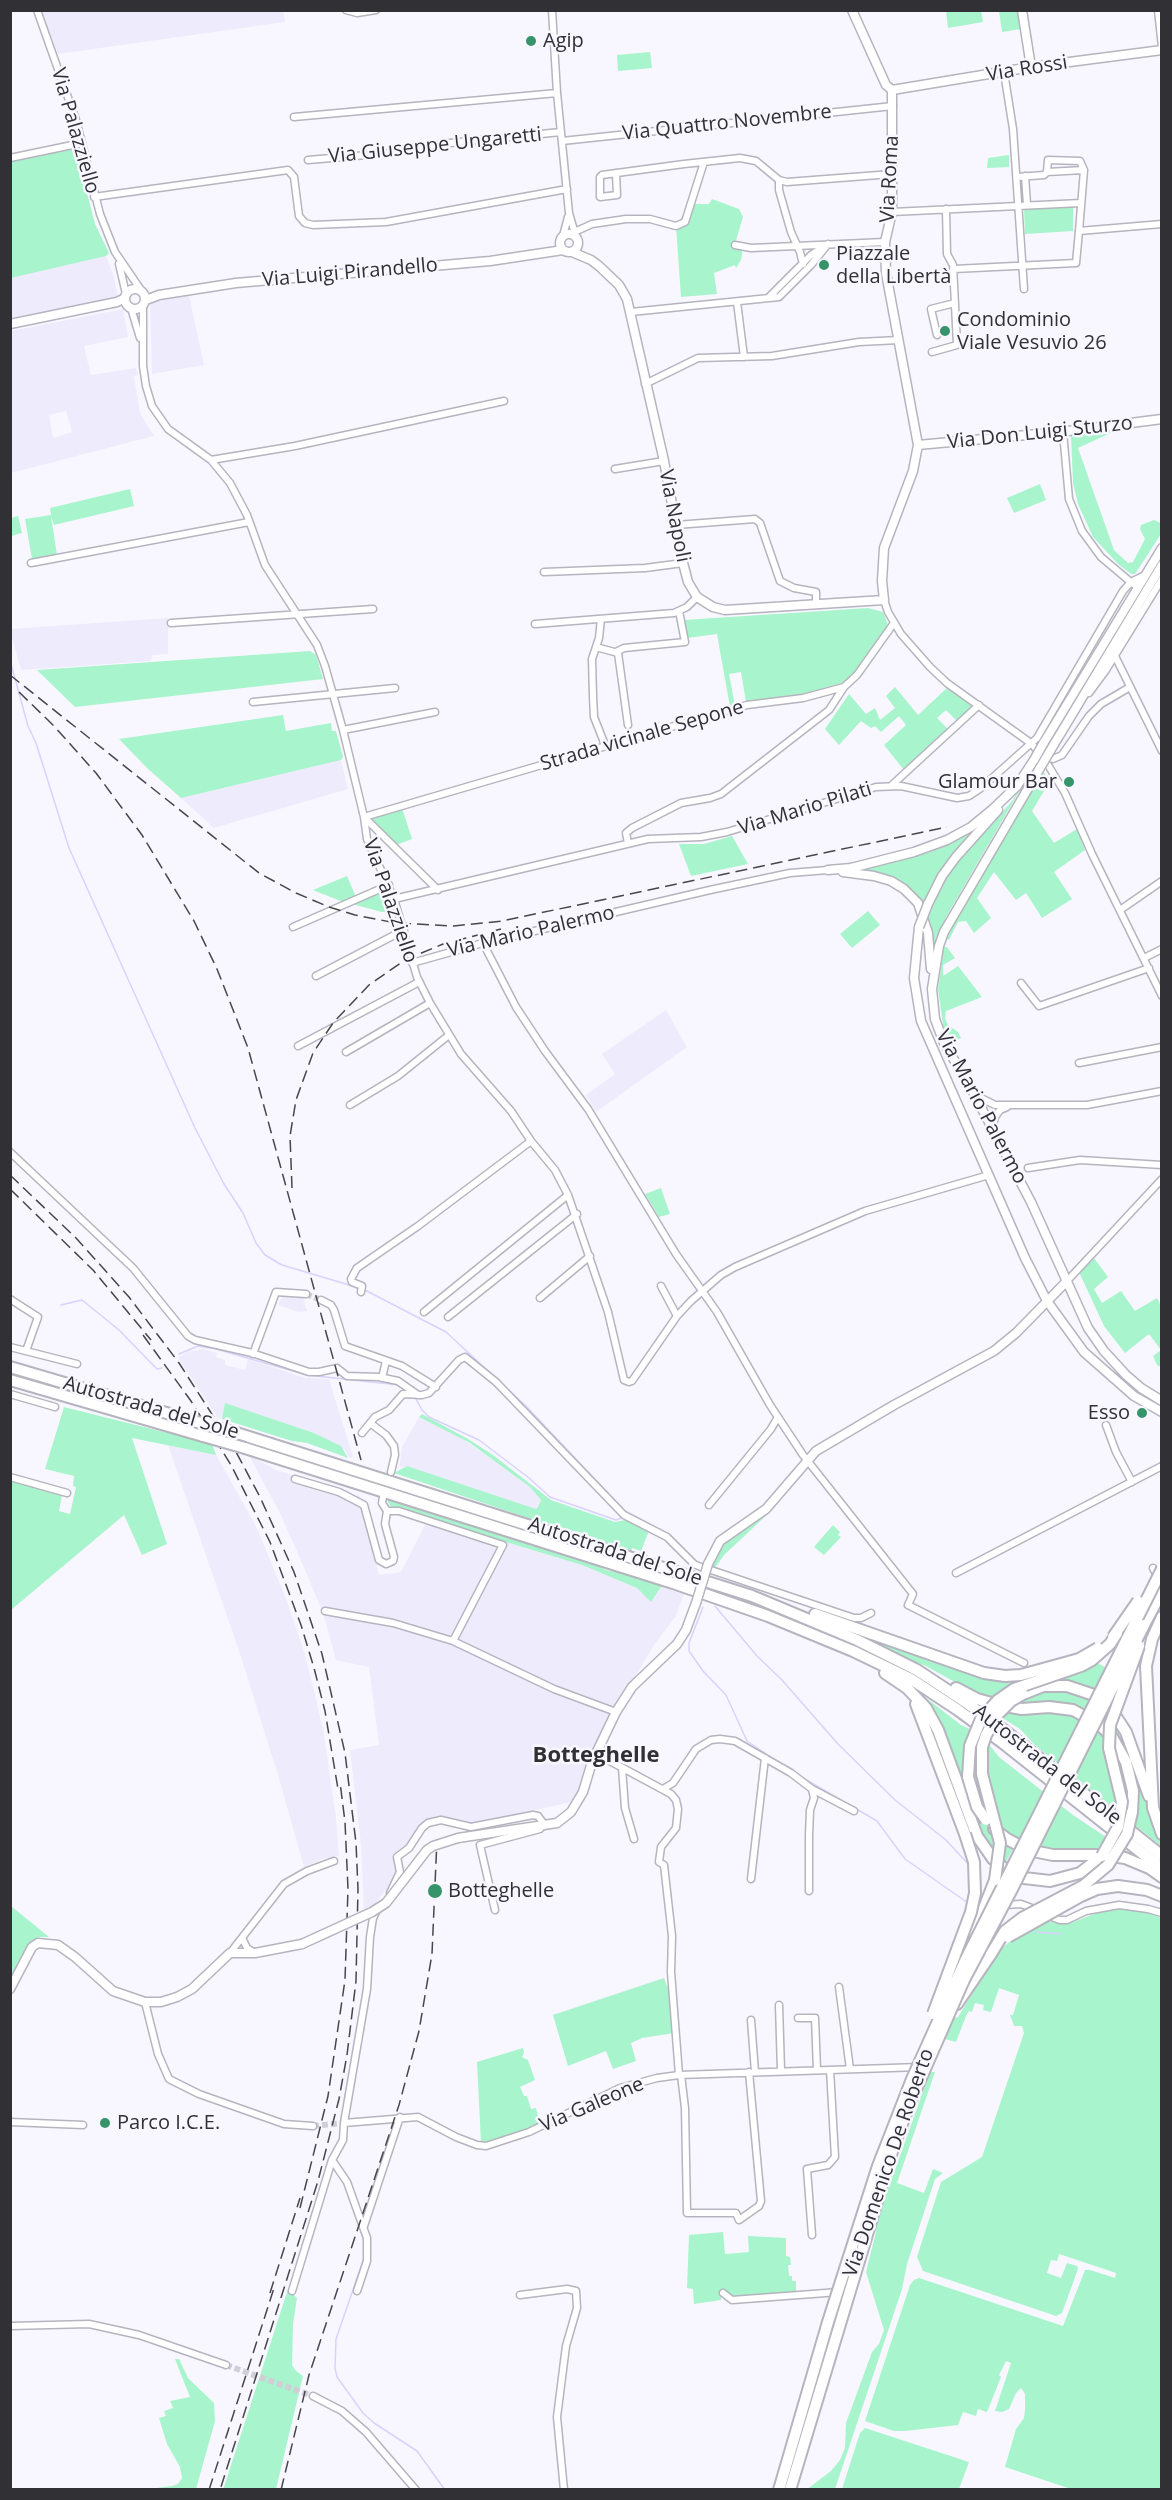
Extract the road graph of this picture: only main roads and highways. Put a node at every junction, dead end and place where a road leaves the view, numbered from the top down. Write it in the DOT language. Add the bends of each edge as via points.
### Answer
graph roads {
  1 [pos="10,1367"];
  2 [pos="10,1380"];
  3 [pos="1159,1568"];
  4 [pos="1161,1591"];
  5 [pos="752,1596"];
  6 [pos="1161,1617"];
  7 [pos="1144,1625"];
  8 [pos="813,1634"];
  9 [pos="1117,1634"];
  10 [pos="917,1670"];
  11 [pos="907,1688"];
  12 [pos="1153,1808"];
  13 [pos="1161,1834"];
  14 [pos="1161,1856"];
  15 [pos="1161,1869"];
  16 [pos="1161,1877"];
  17 [pos="1161,1896"];
  18 [pos="991,1954"];
  19 [pos="964,1962"];
  20 [pos="943,2024"];
  21 [pos="912,2079"];
  22 [pos="779,2490"];
  23 [pos="790,2490"];
  1 -- 5 [label="highway, Autostrada del Sole, bridge" via="230,1431"];
  2 -- 8 [label="highway, Autostrada del Sole, bridge" via="245,1448 673,1583"];
  3 -- 9 [label="highway, bridge"];
  3 -- 19 [label="highway, bridge"];
  4 -- 7 [label="highway"];
  5 -- 9 [label="highway, bridge" via="984,1673 1005,1676 1079,1659"];
  5 -- 10 [label="highway, Autostrada del Sole" via="848,1635"];
  6 -- 12 [label="highway" via="1147,1659"];
  7 -- 11 [label="highway, bridge" via="1110,1725 1109,1748 1122,1802 1115,1834 1102,1856 1065,1879 1024,1878 1006,1870 985,1851 938,1730 926,1708"];
  7 -- 20 [label="highway, bridge"];
  8 -- 11 [label="highway"];
  8 -- 15 [label="highway, Autostrada del Sole" via="911,1679 958,1710"];
  9 -- 16 [label="highway, bridge" via="1092,1660 1014,1689 998,1700 981,1719 970,1746 968,1777 977,1807 986,1820 1007,1839 1028,1850 1125,1858"];
  10 -- 14 [label="highway, Autostrada del Sole" via="1009,1734"];
  10 -- 18 [label="highway, bridge" via="977,1699 1022,1709 1063,1708 1089,1717 1112,1737 1126,1762 1133,1791 1132,1812 1127,1834 1108,1865 1083,1886 1022,1918 1005,1931"];
  11 -- 21 [label="highway, bridge" via="920,1710 965,1834 976,1877 971,1912"];
  12 -- 13 [label="highway"];
  12 -- 19 [label="highway, bridge" via="1126,1732 1109,1706 1091,1694 1067,1686 1043,1686 1011,1701 998,1714 982,1747 982,1774 997,1826 999,1860"];
  17 -- 18 [label="highway, bridge" via="1118,1886 1097,1889 1017,1930"];
  18 -- 20 [label="highway, bridge"];
  19 -- 21 [label="highway, bridge"];
  20 -- 23 [label="highway, bridge" via="894,2145"];
  21 -- 22 [label="highway, bridge" via="878,2166"];
}
